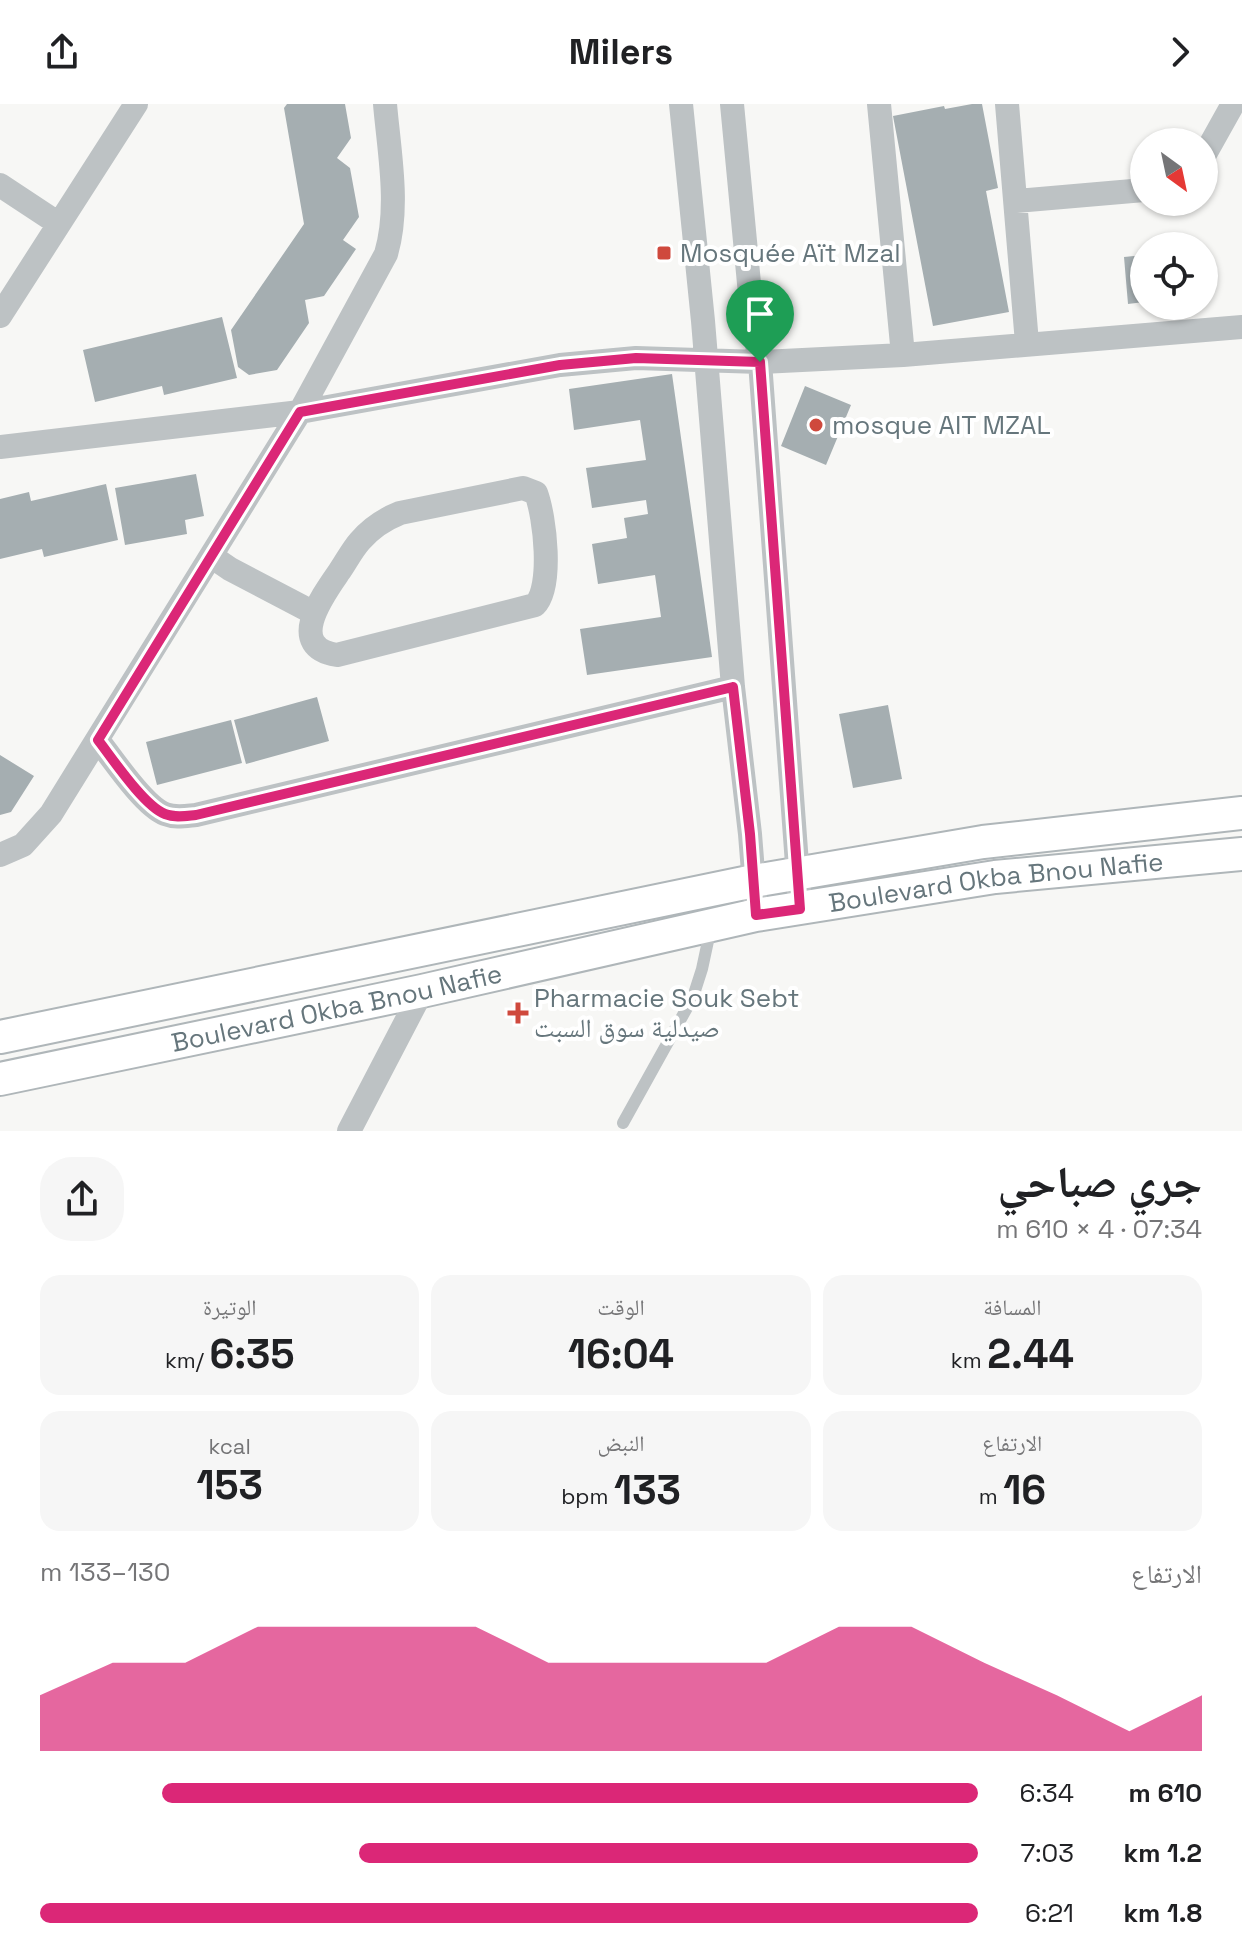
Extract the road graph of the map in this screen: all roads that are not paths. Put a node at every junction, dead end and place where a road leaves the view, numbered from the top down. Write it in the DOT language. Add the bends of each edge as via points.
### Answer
graph roads {
  1 [pos="136,104"];
  2 [pos="385,104"];
  3 [pos="681,104"];
  4 [pos="732,104"];
  5 [pos="879,104"];
  6 [pos="1007,104"];
  7 [pos="1225,106"];
  8 [pos="1216,128"];
  9 [pos="0,185"];
  10 [pos="1130,191"];
  11 [pos="1016,201"];
  12 [pos="59,224"];
  13 [pos="0,316"];
  14 [pos="1242,327"];
  15 [pos="1027,343"];
  16 [pos="903,355"];
  17 [pos="706,359"];
  18 [pos="760,362"];
  19 [pos="300,412"];
  20 [pos="0,447"];
  21 [pos="211,556"];
  22 [pos="312,612"];
  23 [pos="733,687"];
  24 [pos="98,740"];
  25 [pos="1242,813"];
  26 [pos="1242,854"];
  27 [pos="0,855"];
  28 [pos="798,875"];
  29 [pos="754,881"];
  30 [pos="800,909"];
  31 [pos="756,915"];
  32 [pos="711,927"];
  33 [pos="422,991"];
  34 [pos="0,1037"];
  35 [pos="0,1079"];
  36 [pos="623,1123"];
  37 [pos="349,1131"];
  1 -- 12 [label="street"];
  2 -- 19 [label="street" via="390,241"];
  3 -- 17 [label="street"];
  4 -- 18 [label="street"];
  5 -- 16 [label="street"];
  6 -- 11 [label="street"];
  7 -- 8 [label="street"];
  9 -- 12 [label="street"];
  10 -- 11 [label="street"];
  11 -- 15 [label="street"];
  12 -- 13 [label="street"];
  14 -- 15 [label="street"];
  15 -- 16 [label="street"];
  16 -- 18 [label="street"];
  17 -- 18 [label="street"];
  17 -- 19 [label="street" via="560,365"];
  17 -- 23 [label="street"];
  18 -- 28 [label="street"];
  19 -- 20 [label="street"];
  19 -- 21 [label="street"];
  21 -- 22 [label="street"];
  21 -- 24 [label="street"];
  22 -- 22 [label="street" via="314,642 337,655 533,606 542,597 546,576 536,493 523,488 385,520 360,540"];
  23 -- 24 [label="street" via="175,817 161,812 133,785"];
  23 -- 29 [label="street"];
  24 -- 27 [label="street" via="37,832"];
  25 -- 28 [label="main road, Boulevard Okba Bnou Nafie" via="983,842"];
  26 -- 30 [label="main road, Boulevard Okba Bnou Nafie" via="995,877"];
  28 -- 29 [label="main road, Boulevard Okba Bnou Nafie"];
  28 -- 30 [label="street"];
  29 -- 31 [label="street"];
  29 -- 34 [label="main road, Boulevard Okba Bnou Nafie"];
  30 -- 31 [label="main road, Boulevard Okba Bnou Nafie"];
  31 -- 32 [label="main road, Boulevard Okba Bnou Nafie"];
  32 -- 33 [label="main road, Boulevard Okba Bnou Nafie"];
  32 -- 36 [label="lane" via="693,997"];
  33 -- 35 [label="main road, Boulevard Okba Bnou Nafie"];
  33 -- 37 [label="street"];
}
